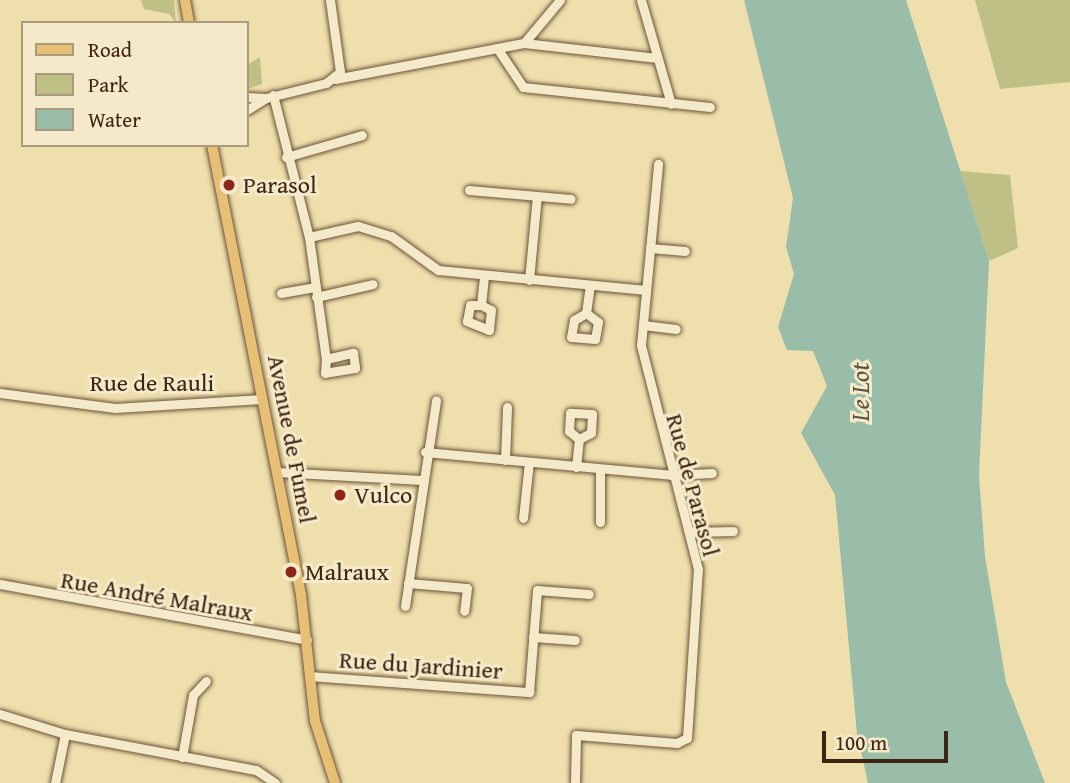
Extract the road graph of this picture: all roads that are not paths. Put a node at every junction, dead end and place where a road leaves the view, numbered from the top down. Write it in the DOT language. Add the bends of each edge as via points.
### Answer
graph roads {
  1 [pos="185,0"];
  2 [pos="330,0"];
  3 [pos="560,0"];
  4 [pos="640,0"];
  5 [pos="189,21"];
  6 [pos="524,43"];
  7 [pos="497,48"];
  8 [pos="657,58"];
  9 [pos="335,79"];
  10 [pos="270,96"];
  11 [pos="248,97"];
  12 [pos="671,104"];
  13 [pos="710,107"];
  14 [pos="248,109"];
  15 [pos="362,135"];
  16 [pos="213,147"];
  17 [pos="286,157"];
  18 [pos="658,164"];
  19 [pos="468,190"];
  20 [pos="537,196"];
  21 [pos="571,199"];
  22 [pos="309,237"];
  23 [pos="650,248"];
  24 [pos="685,251"];
  25 [pos="484,276"];
  26 [pos="529,280"];
  27 [pos="373,284"];
  28 [pos="590,285"];
  29 [pos="646,290"];
  30 [pos="315,292"];
  31 [pos="281,293"];
  32 [pos="481,305"];
  33 [pos="586,313"];
  34 [pos="643,326"];
  35 [pos="676,329"];
  36 [pos="326,359"];
  37 [pos="0,393"];
  38 [pos="262,400"];
  39 [pos="436,400"];
  40 [pos="507,407"];
  41 [pos="579,439"];
  42 [pos="425,452"];
  43 [pos="505,460"];
  44 [pos="529,463"];
  45 [pos="576,467"];
  46 [pos="600,470"];
  47 [pos="277,472"];
  48 [pos="712,472"];
  49 [pos="671,475"];
  50 [pos="422,480"];
  51 [pos="523,518"];
  52 [pos="600,522"];
  53 [pos="733,531"];
  54 [pos="692,532"];
  55 [pos="408,583"];
  56 [pos="0,584"];
  57 [pos="589,594"];
  58 [pos="405,606"];
  59 [pos="464,611"];
  60 [pos="533,637"];
  61 [pos="307,640"];
  62 [pos="575,640"];
  63 [pos="310,676"];
  64 [pos="206,681"];
  65 [pos="0,714"];
  66 [pos="65,734"];
  67 [pos="182,757"];
  68 [pos="55,783"];
  69 [pos="275,783"];
  70 [pos="335,783"];
  71 [pos="575,783"];
  1 -- 5 [label="main road"];
  2 -- 9 [label="street" via="341,57"];
  3 -- 6 [label="street"];
  4 -- 8 [label="street"];
  6 -- 7 [label="street"];
  6 -- 8 [label="street"];
  7 -- 9 [label="street"];
  7 -- 12 [label="street" via="523,87"];
  8 -- 12 [label="street"];
  9 -- 10 [label="street"];
  10 -- 11 [label="street"];
  10 -- 14 [label="street"];
  10 -- 17 [label="street"];
  12 -- 13 [label="street"];
  15 -- 17 [label="street"];
  16 -- 38 [label="main road, Avenue de Fumel"];
  17 -- 22 [label="street"];
  18 -- 23 [label="street, Rue de Parasol"];
  19 -- 20 [label="street"];
  20 -- 21 [label="street"];
  20 -- 26 [label="street"];
  22 -- 25 [label="street" via="358,226 377,229 438,270"];
  22 -- 30 [label="street"];
  23 -- 24 [label="street"];
  23 -- 29 [label="street, Rue de Parasol"];
  25 -- 26 [label="street"];
  25 -- 32 [label="street"];
  26 -- 28 [label="street"];
  27 -- 30 [label="street"];
  28 -- 29 [label="street"];
  28 -- 33 [label="street"];
  29 -- 34 [label="street, Rue de Parasol"];
  30 -- 31 [label="street"];
  30 -- 36 [label="street"];
  34 -- 35 [label="street"];
  34 -- 49 [label="street, Rue de Parasol" via="649,395"];
  37 -- 38 [label="street, Rue de Rauli" via="115,408"];
  38 -- 47 [label="main road, Avenue de Fumel"];
  39 -- 42 [label="street"];
  40 -- 43 [label="street"];
  41 -- 45 [label="street"];
  42 -- 43 [label="street"];
  42 -- 50 [label="street"];
  43 -- 44 [label="street"];
  44 -- 45 [label="street"];
  44 -- 51 [label="street"];
  45 -- 46 [label="street"];
  46 -- 49 [label="street"];
  46 -- 52 [label="street"];
  47 -- 50 [label="street"];
  47 -- 61 [label="main road, Avenue de Fumel"];
  48 -- 49 [label="street"];
  49 -- 54 [label="street, Rue de Parasol"];
  50 -- 55 [label="street"];
  53 -- 54 [label="street"];
  54 -- 71 [label="street, Rue de Parasol" via="698,569 687,738 677,743 576,735"];
  55 -- 58 [label="street"];
  55 -- 59 [label="street" via="467,588"];
  56 -- 61 [label="street, Rue André Malraux"];
  57 -- 60 [label="street" via="537,590"];
  60 -- 62 [label="street"];
  60 -- 63 [label="street, Rue du Jardinier" via="529,692"];
  61 -- 63 [label="main road, Avenue de Fumel"];
  63 -- 70 [label="main road, Avenue de Fumel" via="317,729"];
  64 -- 67 [label="street" via="193,695"];
  65 -- 66 [label="street"];
  66 -- 67 [label="street"];
  66 -- 68 [label="street"];
  67 -- 69 [label="street" via="256,771"];
}
